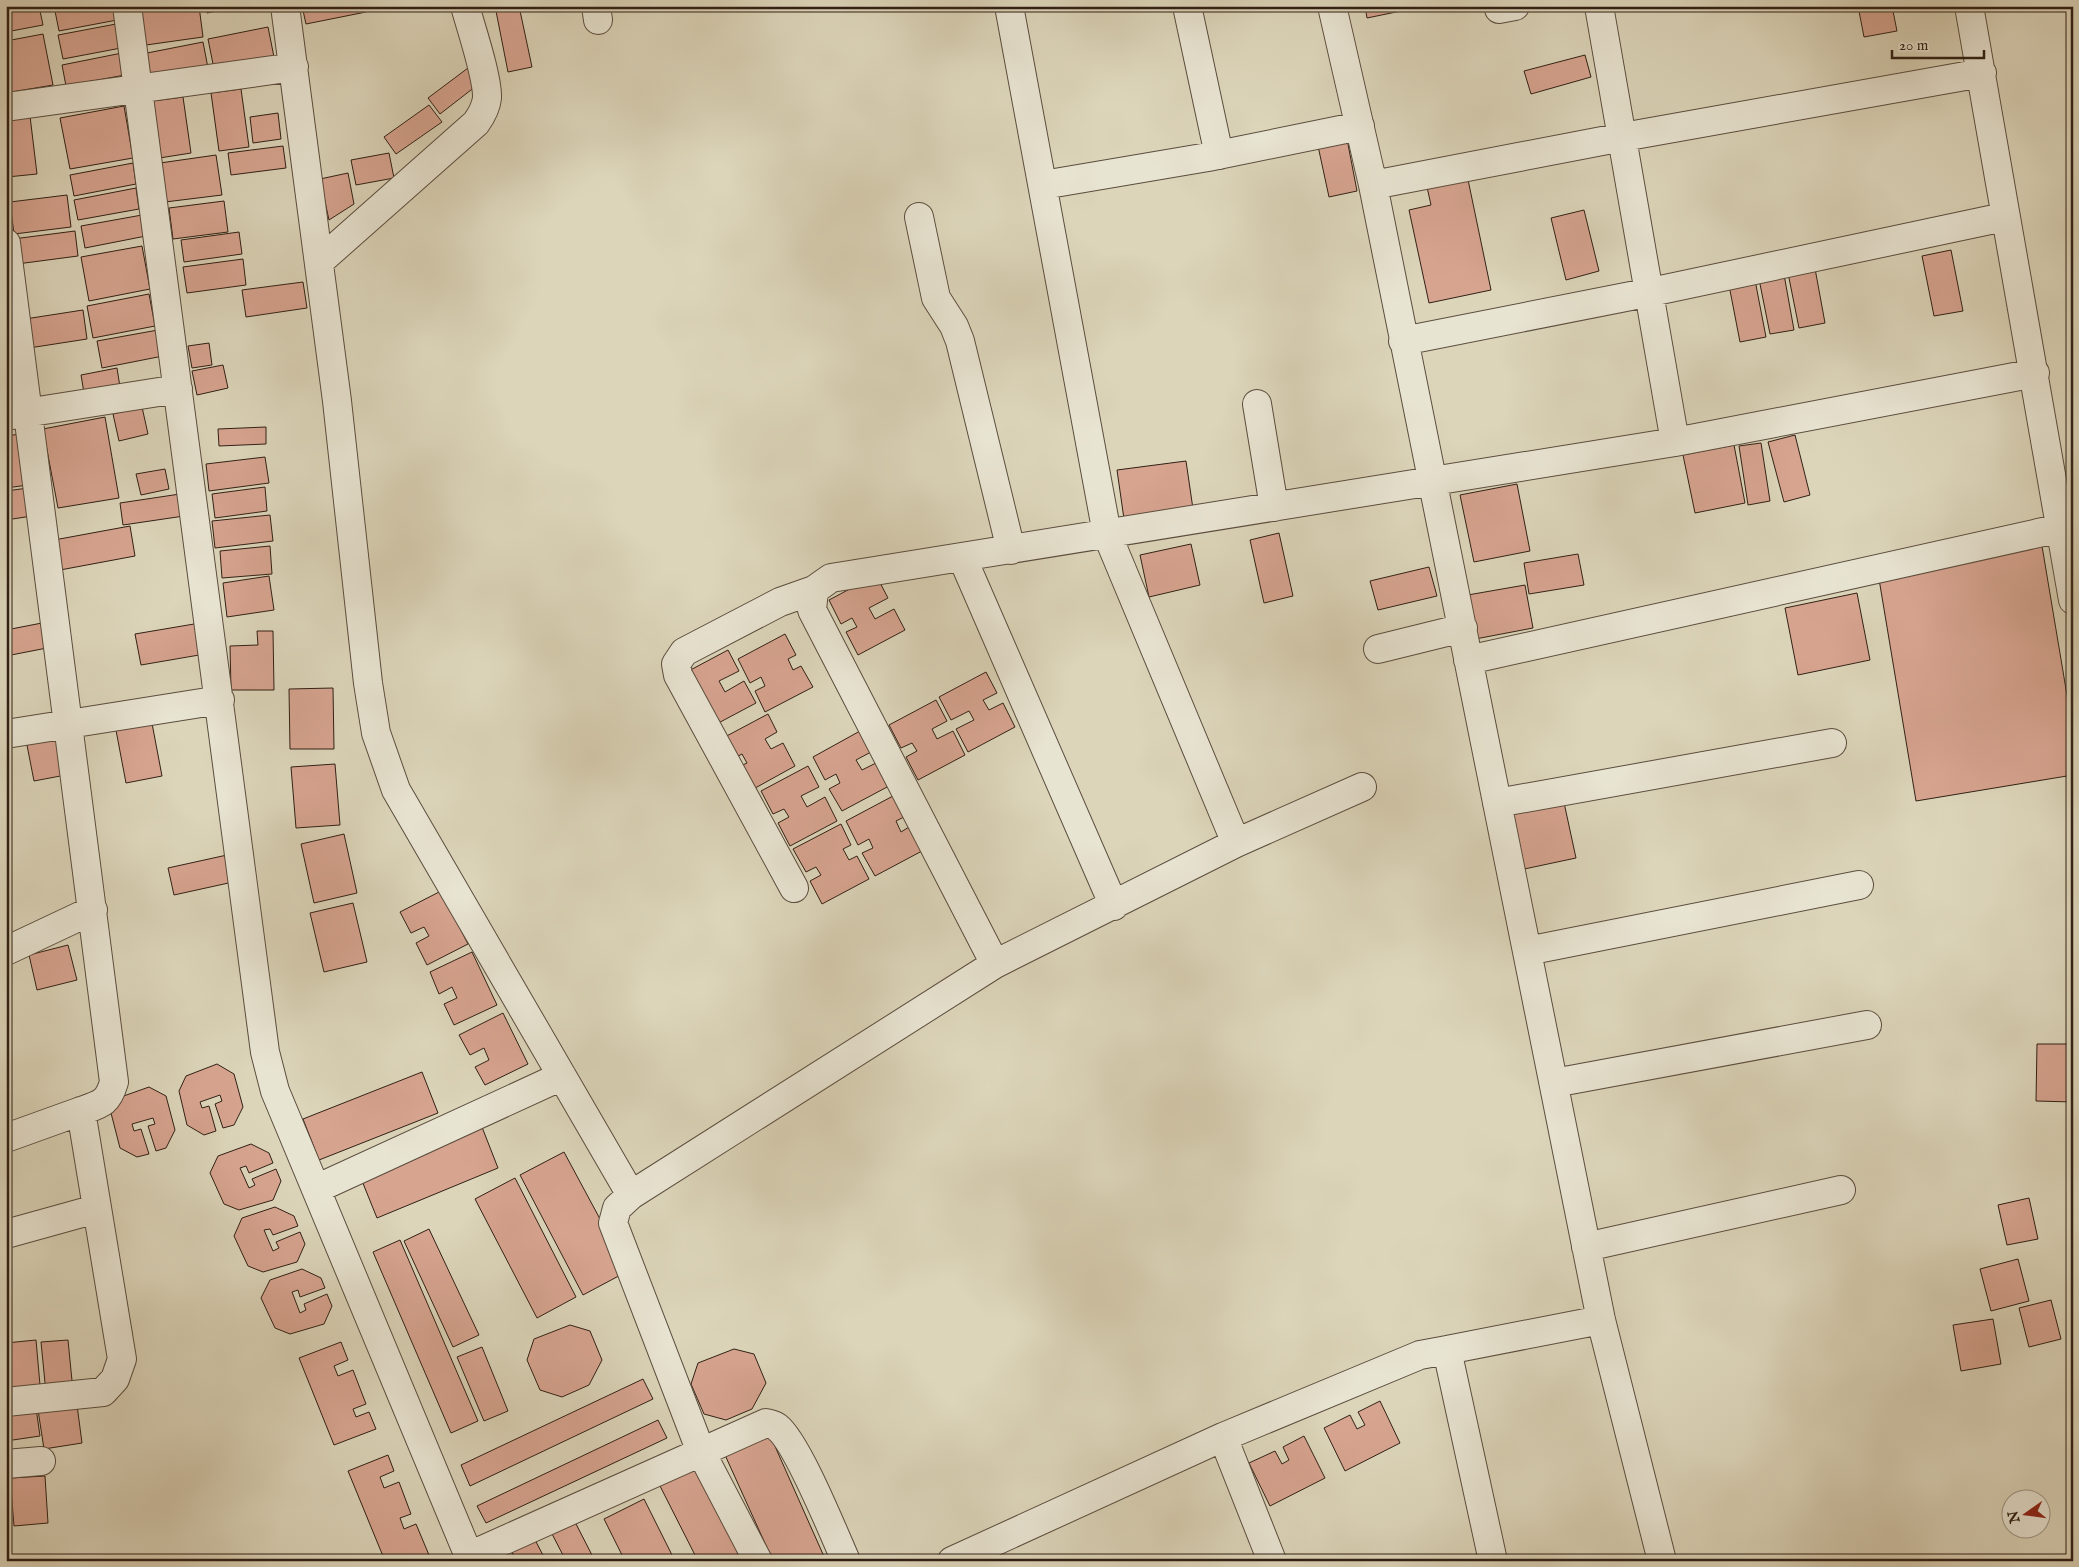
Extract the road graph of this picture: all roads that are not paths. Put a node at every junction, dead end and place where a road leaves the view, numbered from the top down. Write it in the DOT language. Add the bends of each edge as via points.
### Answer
graph roads {
  1 [pos="127,6"];
  2 [pos="286,6"];
  3 [pos="465,6"];
  4 [pos="1009,6"];
  5 [pos="1187,6"];
  6 [pos="1332,6"];
  7 [pos="1599,6"];
  8 [pos="1969,6"];
  9 [pos="294,68"];
  10 [pos="1982,73"];
  11 [pos="138,89"];
  12 [pos="6,107"];
  13 [pos="1360,126"];
  14 [pos="1623,137"];
  15 [pos="1219,155"];
  16 [pos="1373,185"];
  17 [pos="1042,186"];
  18 [pos="919,217"];
  19 [pos="2004,217"];
  20 [pos="6,243"];
  21 [pos="319,262"];
  22 [pos="1650,292"];
  23 [pos="1403,341"];
  24 [pos="2035,373"];
  25 [pos="178,389"];
  26 [pos="1257,404"];
  27 [pos="18,414"];
  28 [pos="1675,442"];
  29 [pos="1433,482"];
  30 [pos="1274,507"];
  31 [pos="2061,528"];
  32 [pos="1107,534"];
  33 [pos="1011,550"];
  34 [pos="962,557"];
  35 [pos="814,590"];
  36 [pos="2073,600"];
  37 [pos="1463,628"];
  38 [pos="1378,649"];
  39 [pos="1468,660"];
  40 [pos="220,700"];
  41 [pos="69,723"];
  42 [pos="6,734"];
  43 [pos="1832,743"];
  44 [pos="1362,787"];
  45 [pos="1497,803"];
  46 [pos="1236,843"];
  47 [pos="1858,885"];
  48 [pos="794,888"];
  49 [pos="1114,906"];
  50 [pos="93,910"];
  51 [pos="6,951"];
  52 [pos="1527,951"];
  53 [pos="995,964"];
  54 [pos="1867,1025"];
  55 [pos="562,1076"];
  56 [pos="1554,1083"];
  57 [pos="81,1111"];
  58 [pos="6,1138"];
  59 [pos="316,1189"];
  60 [pos="1841,1190"];
  61 [pos="631,1195"];
  62 [pos="96,1209"];
  63 [pos="6,1234"];
  64 [pos="1586,1248"];
  65 [pos="1602,1320"];
  66 [pos="1447,1350"];
  67 [pos="6,1402"];
  68 [pos="1223,1437"];
  69 [pos="701,1452"];
  70 [pos="41,1461"];
  71 [pos="6,1464"];
  72 [pos="470,1558"];
  73 [pos="961,1559"];
  74 [pos="758,1561"];
  75 [pos="846,1561"];
  76 [pos="1272,1561"];
  77 [pos="1493,1561"];
  78 [pos="1662,1561"];
  1 -- 11 [label="street"];
  2 -- 9 [label="street"];
  3 -- 21 [label="street" via="485,84 487,98 483,114"];
  4 -- 17 [label="street"];
  5 -- 15 [label="street"];
  6 -- 13 [label="street"];
  7 -- 14 [label="street"];
  8 -- 10 [label="street"];
  9 -- 11 [label="street"];
  9 -- 21 [label="street"];
  10 -- 14 [label="street"];
  10 -- 19 [label="street"];
  11 -- 12 [label="street"];
  11 -- 25 [label="street"];
  13 -- 15 [label="street"];
  13 -- 16 [label="street"];
  14 -- 16 [label="street"];
  14 -- 22 [label="street"];
  15 -- 17 [label="street"];
  16 -- 23 [label="street"];
  17 -- 32 [label="street"];
  18 -- 33 [label="street" via="936,298 960,341"];
  19 -- 22 [label="street"];
  19 -- 24 [label="street"];
  20 -- 27 [label="street"];
  21 -- 55 [label="street" via="376,733 396,790"];
  22 -- 23 [label="street"];
  22 -- 28 [label="street"];
  23 -- 29 [label="street"];
  24 -- 28 [label="street"];
  24 -- 31 [label="street"];
  25 -- 27 [label="street"];
  25 -- 40 [label="street"];
  26 -- 30 [label="street"];
  27 -- 41 [label="street"];
  28 -- 29 [label="street"];
  29 -- 30 [label="street"];
  29 -- 37 [label="street"];
  30 -- 32 [label="street"];
  31 -- 36 [label="street"];
  31 -- 39 [label="street"];
  32 -- 33 [label="street"];
  32 -- 46 [label="street"];
  33 -- 34 [label="street"];
  34 -- 35 [label="street" via="831,578"];
  34 -- 49 [label="street"];
  35 -- 48 [label="street" via="780,602 684,652 676,664 678,675"];
  35 -- 53 [label="street" via="812,610"];
  37 -- 38 [label="street"];
  37 -- 39 [label="street"];
  39 -- 45 [label="street"];
  40 -- 41 [label="street"];
  40 -- 59 [label="street" via="265,1052 275,1091"];
  41 -- 42 [label="street"];
  41 -- 50 [label="street"];
  43 -- 45 [label="street"];
  44 -- 46 [label="street"];
  45 -- 52 [label="street"];
  46 -- 49 [label="street"];
  47 -- 52 [label="street"];
  49 -- 53 [label="street"];
  50 -- 51 [label="street"];
  50 -- 57 [label="street" via="114,1082 110,1096 100,1104"];
  52 -- 56 [label="street"];
  53 -- 61 [label="street"];
  54 -- 56 [label="street"];
  55 -- 59 [label="street"];
  55 -- 61 [label="street"];
  56 -- 64 [label="street"];
  57 -- 58 [label="street"];
  57 -- 62 [label="street"];
  59 -- 72 [label="street"];
  60 -- 64 [label="street"];
  61 -- 69 [label="street" via="617,1208 613,1223"];
  62 -- 63 [label="street"];
  62 -- 67 [label="street" via="122,1359 115,1379 103,1392"];
  64 -- 65 [label="street"];
  65 -- 66 [label="street"];
  65 -- 78 [label="street"];
  66 -- 68 [label="street" via="1420,1355"];
  66 -- 77 [label="street"];
  68 -- 73 [label="street"];
  68 -- 76 [label="street"];
  69 -- 72 [label="street"];
  69 -- 74 [label="street"];
  69 -- 75 [label="street" via="766,1423 777,1427 802,1464"];
  70 -- 71 [label="street"];
}
